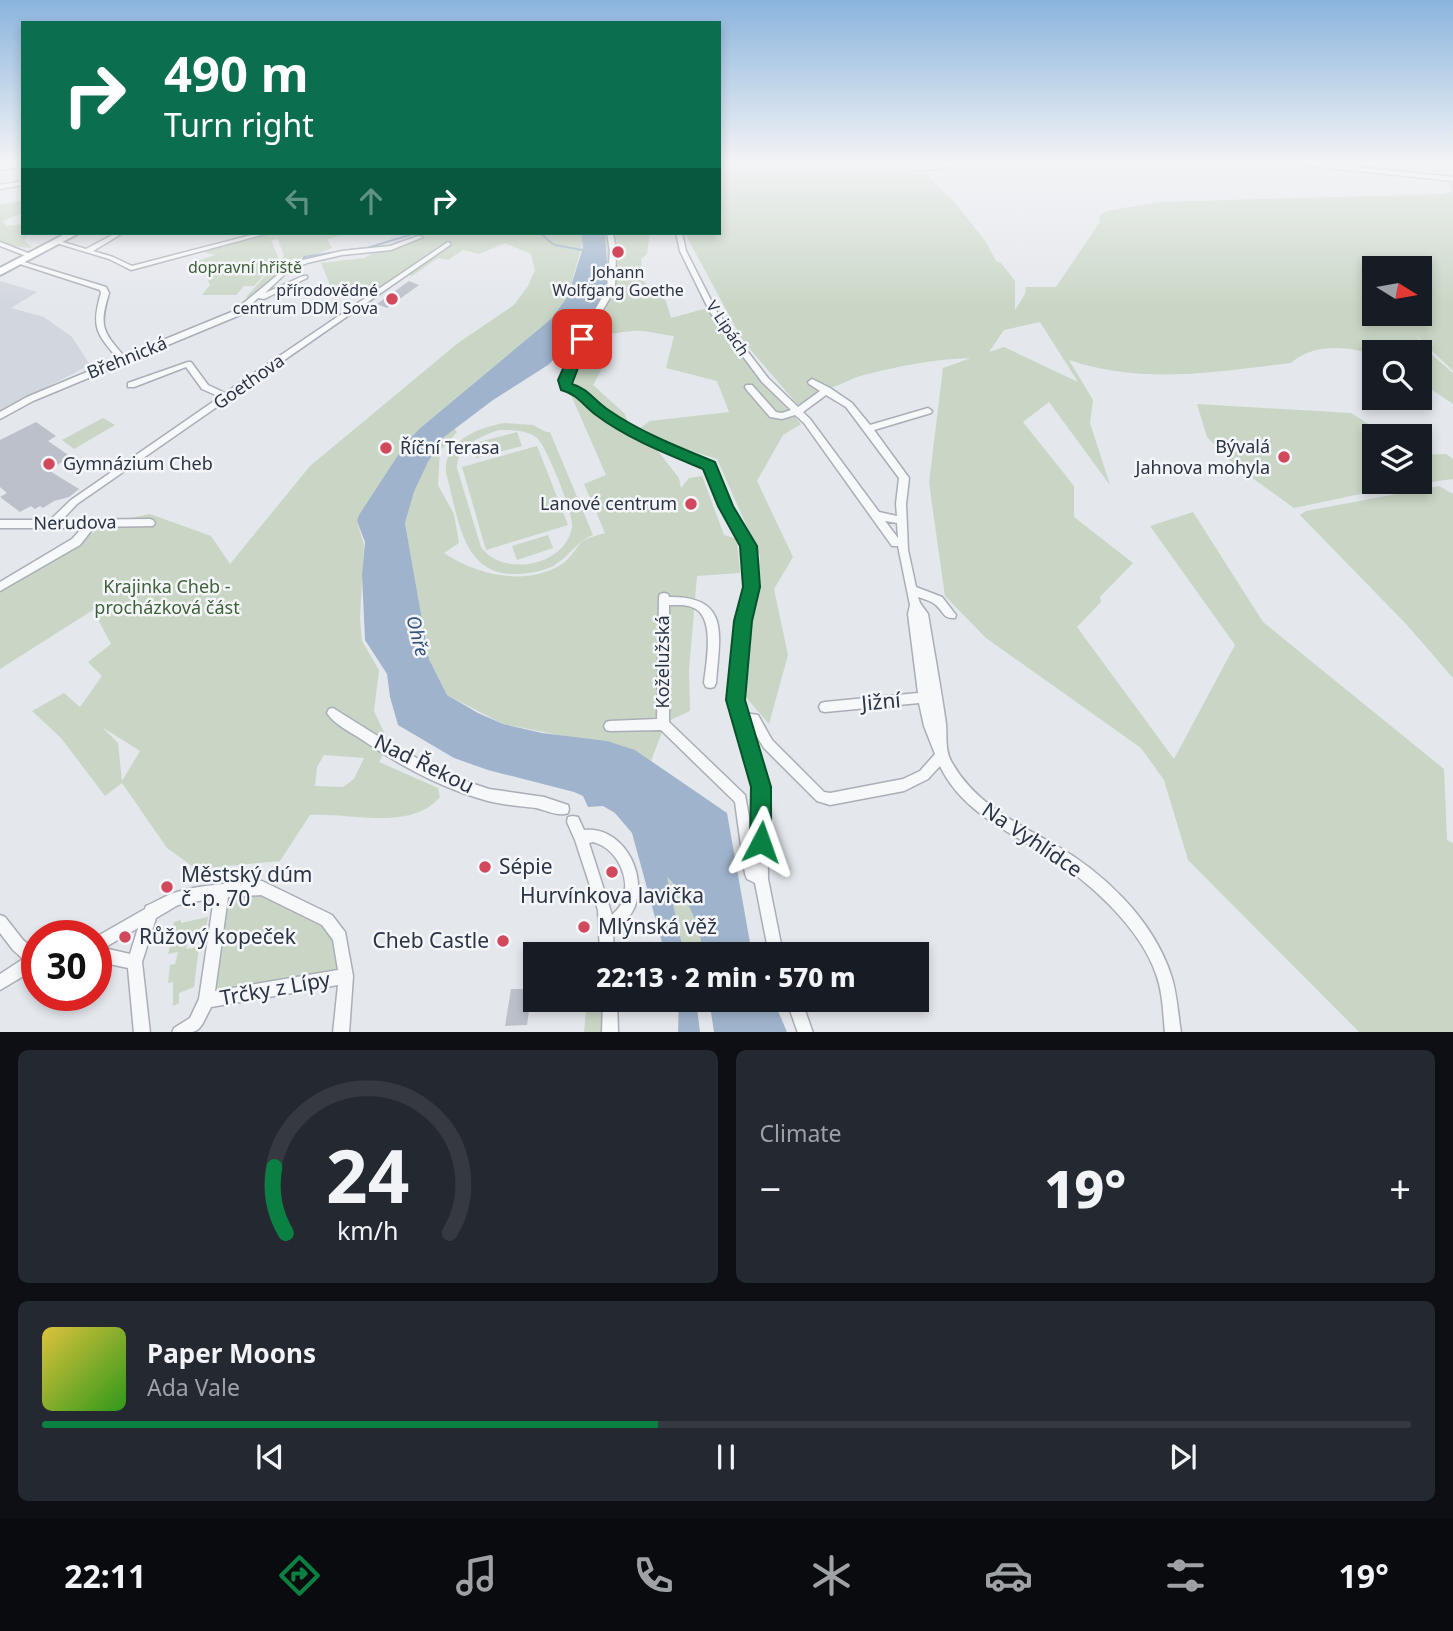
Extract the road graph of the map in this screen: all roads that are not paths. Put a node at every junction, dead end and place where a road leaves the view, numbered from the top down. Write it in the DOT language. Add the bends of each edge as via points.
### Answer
graph roads {
  1 [pos="70,235"];
  2 [pos="116,235"];
  3 [pos="259,235"];
  4 [pos="610,235"];
  5 [pos="679,235"];
  6 [pos="420,237"];
  7 [pos="56,242"];
  8 [pos="0,244"];
  9 [pos="449,244"];
  10 [pos="87,251"];
  11 [pos="31,256"];
  12 [pos="19,262"];
  13 [pos="0,272"];
  14 [pos="306,277"];
  15 [pos="255,300"];
  16 [pos="122,359"];
  17 [pos="812,382"];
  18 [pos="131,385"];
  19 [pos="749,387"];
  20 [pos="827,390"];
  21 [pos="226,397"];
  22 [pos="797,411"];
  23 [pos="928,411"];
  24 [pos="0,416"];
  25 [pos="868,429"];
  26 [pos="874,514"];
  27 [pos="902,521"];
  28 [pos="53,523"];
  29 [pos="85,523"];
  30 [pos="150,523"];
  31 [pos="0,524"];
  32 [pos="896,543"];
  33 [pos="0,587"];
  34 [pos="912,590"];
  35 [pos="951,615"];
  36 [pos="710,683"];
  37 [pos="930,700"];
  38 [pos="825,707"];
  39 [pos="333,713"];
  40 [pos="742,718"];
  41 [pos="663,724"];
  42 [pos="610,726"];
  43 [pos="942,756"];
  44 [pos="563,809"];
  45 [pos="573,822"];
  46 [pos="581,837"];
  47 [pos="761,878"];
  48 [pos="222,890"];
  49 [pos="151,911"];
  50 [pos="0,922"];
  51 [pos="606,930"];
  52 [pos="112,935"];
  53 [pos="606,942"];
  54 [pos="774,942"];
  55 [pos="21,947"];
  56 [pos="112,957"];
  57 [pos="135,962"];
  58 [pos="21,969"];
  59 [pos="346,976"];
  60 [pos="0,984"];
  61 [pos="206,1000"];
  62 [pos="610,1012"];
  63 [pos="798,1012"];
  64 [pos="142,1032"];
  65 [pos="179,1032"];
  66 [pos="341,1032"];
  67 [pos="610,1032"];
  68 [pos="806,1032"];
  69 [pos="1173,1032"];
  1 -- 7 [label="street"];
  2 -- 10 [label="street"];
  3 -- 10 [label="street" via="131,268"];
  4 -- 40 [label="street, Koželužská" via="611,289 582,339 566,387 654,443 702,460 715,475 725,506 749,546 752,587 743,621 735,700"];
  5 -- 22 [label="street, V Lipách" via="713,312 765,380"];
  6 -- 15 [label="street, Břehnická" via="391,247 305,261 283,273"];
  7 -- 10 [label="street"];
  7 -- 11 [label="street"];
  8 -- 11 [label="street"];
  9 -- 21 [label="street, Goethova"];
  11 -- 12 [label="street"];
  12 -- 13 [label="street"];
  12 -- 16 [label="street" via="103,289 97,323"];
  14 -- 15 [label="street, Břehnická"];
  15 -- 16 [label="street, Břehnická" via="227,318"];
  16 -- 24 [label="street, Břehnická"];
  17 -- 20 [label="street, Na Vyhlídce"];
  18 -- 21 [label="street" via="188,364 205,387"];
  19 -- 22 [label="street" via="774,415"];
  20 -- 22 [label="street"];
  20 -- 25 [label="street, Na Vyhlídce" via="849,405"];
  21 -- 28 [label="street, Goethova" via="74,502"];
  22 -- 26 [label="street, V Lipách"];
  23 -- 25 [label="street"];
  25 -- 27 [label="street, Na Vyhlídce" via="902,473"];
  26 -- 27 [label="street"];
  26 -- 32 [label="street, V Lipách"];
  27 -- 34 [label="street, Na Vyhlídce"];
  28 -- 29 [label="street, Nerudova"];
  28 -- 31 [label="street, Nerudova"];
  29 -- 30 [label="street, Nerudova"];
  29 -- 33 [label="street" via="88,528 76,542"];
  34 -- 35 [label="street" via="938,600"];
  34 -- 37 [label="street, Na Vyhlídce"];
  36 -- 41 [label="street, Koželužská" via="713,629 709,614 691,600 664,599"];
  37 -- 38 [label="street, Jižní"];
  37 -- 43 [label="street, Na Vyhlídce" via="930,733"];
  39 -- 44 [label="street, Nad Řekou" via="375,741 457,783"];
  40 -- 43 [label="street" via="754,719 768,744 821,797 830,799 904,785 924,775"];
  40 -- 47 [label="street, Koželužská" via="761,787"];
  41 -- 42 [label="street, Koželužská"];
  41 -- 47 [label="street, Koželužská" via="741,799 752,874"];
  43 -- 69 [label="street, Na Vyhlídce" via="961,787 992,817 1060,855 1102,889 1148,939 1164,975"];
  45 -- 46 [label="street"];
  46 -- 51 [label="street" via="605,910"];
  46 -- 51 [label="street" via="602,835 623,856 627,868 630,901"];
  47 -- 54 [label="street, Koželužská"];
  48 -- 49 [label="street" via="176,899"];
  48 -- 59 [label="street" via="262,888 327,920 340,937"];
  48 -- 61 [label="street"];
  49 -- 52 [label="street"];
  49 -- 57 [label="street"];
  50 -- 55 [label="street"];
  51 -- 53 [label="street"];
  56 -- 57 [label="street"];
  57 -- 64 [label="street"];
  58 -- 60 [label="street"];
  59 -- 61 [label="street, Trčky z Lípy"];
  59 -- 66 [label="street"];
  61 -- 65 [label="street, Trčky z Lípy" via="195,1023"];
  62 -- 67 [label="street"];
  63 -- 68 [label="street"];
}
